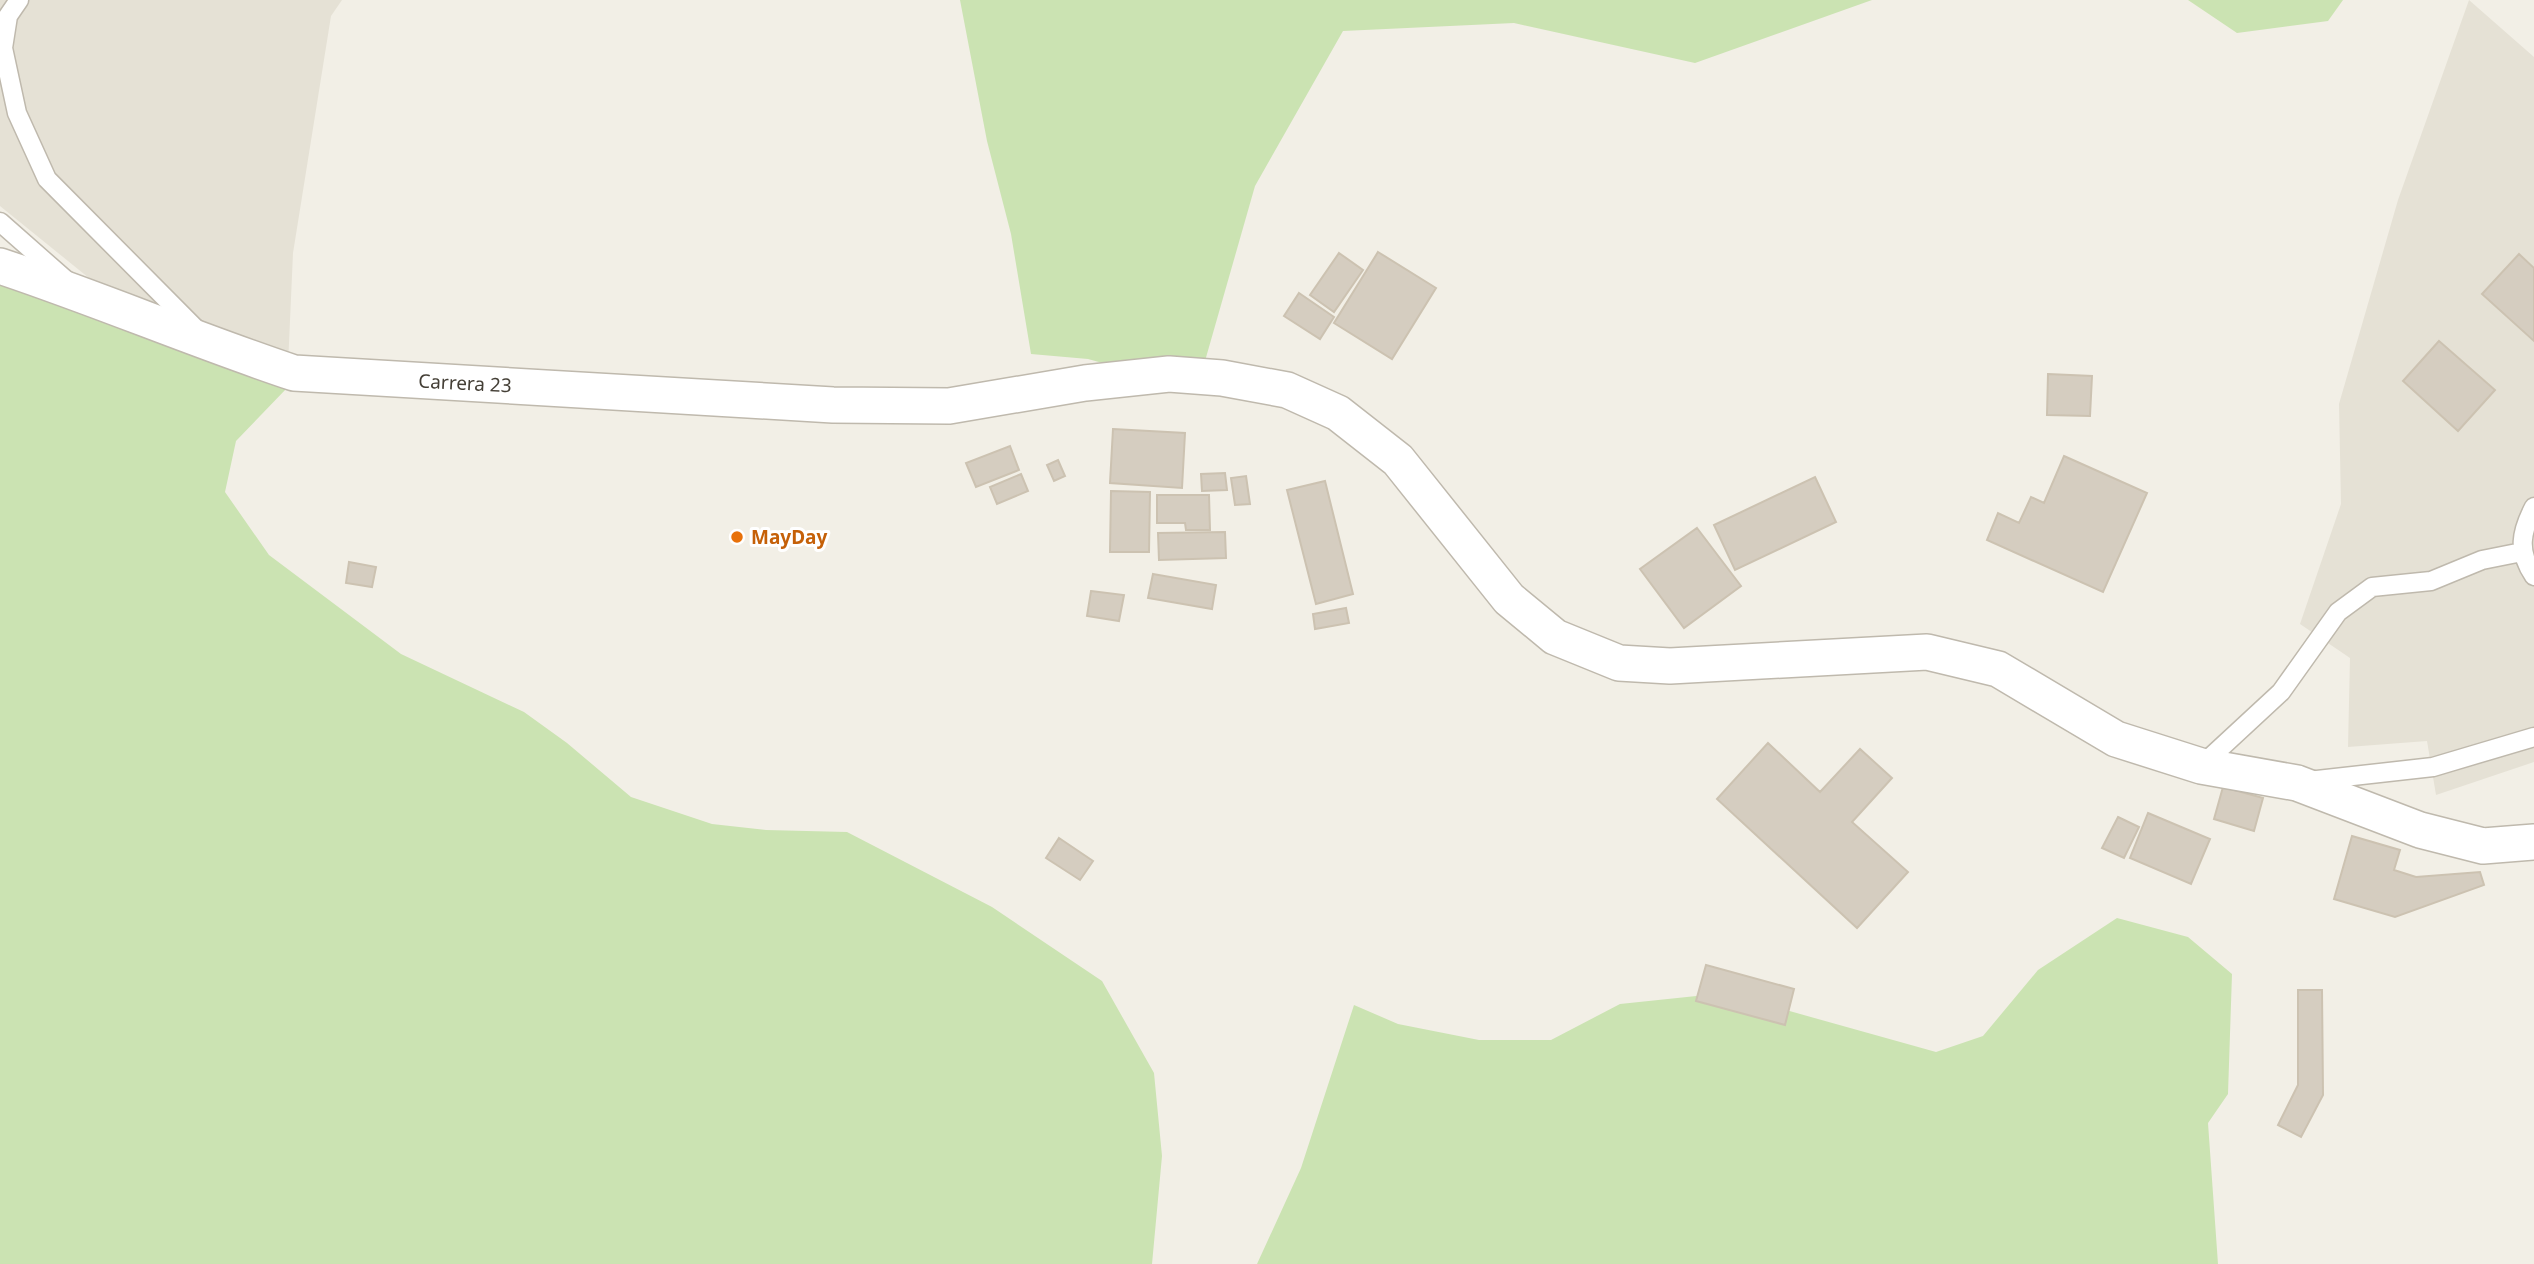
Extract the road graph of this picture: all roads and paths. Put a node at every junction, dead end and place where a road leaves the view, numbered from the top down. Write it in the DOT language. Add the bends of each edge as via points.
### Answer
graph roads {
  1 [pos="19,0"];
  2 [pos="0,222"];
  3 [pos="0,266"];
  4 [pos="79,293"];
  5 [pos="214,346"];
  6 [pos="2534,506"];
  7 [pos="2522,552"];
  8 [pos="2534,576"];
  9 [pos="2534,724"];
  10 [pos="2534,737"];
  11 [pos="2516,742"];
  12 [pos="2201,766"];
  13 [pos="2297,783"];
  14 [pos="2534,842"];
  1 -- 5 [label="lane" via="8,16 3,48 18,113 47,179"];
  2 -- 4 [label="lane"];
  3 -- 4 [label="street, Carrera 23"];
  4 -- 5 [label="street, Carrera 23"];
  5 -- 12 [label="street, Carrera 23" via="294,373 833,405 949,406 1169,374 1287,390 1338,413 1398,460 1509,599 1555,637 1619,663 1670,666 1927,652 1998,669 2116,739"];
  6 -- 7 [label="lane" via="2521,533"];
  7 -- 8 [label="lane"];
  7 -- 12 [label="lane" via="2482,560 2431,581 2372,587 2338,612 2281,692"];
  9 -- 11 [label="lane"];
  10 -- 11 [label="lane"];
  11 -- 13 [label="lane" via="2433,767"];
  12 -- 13 [label="street, Carrera 23"];
  13 -- 14 [label="street, Carrera 23" via="2420,830 2483,846"];
}
